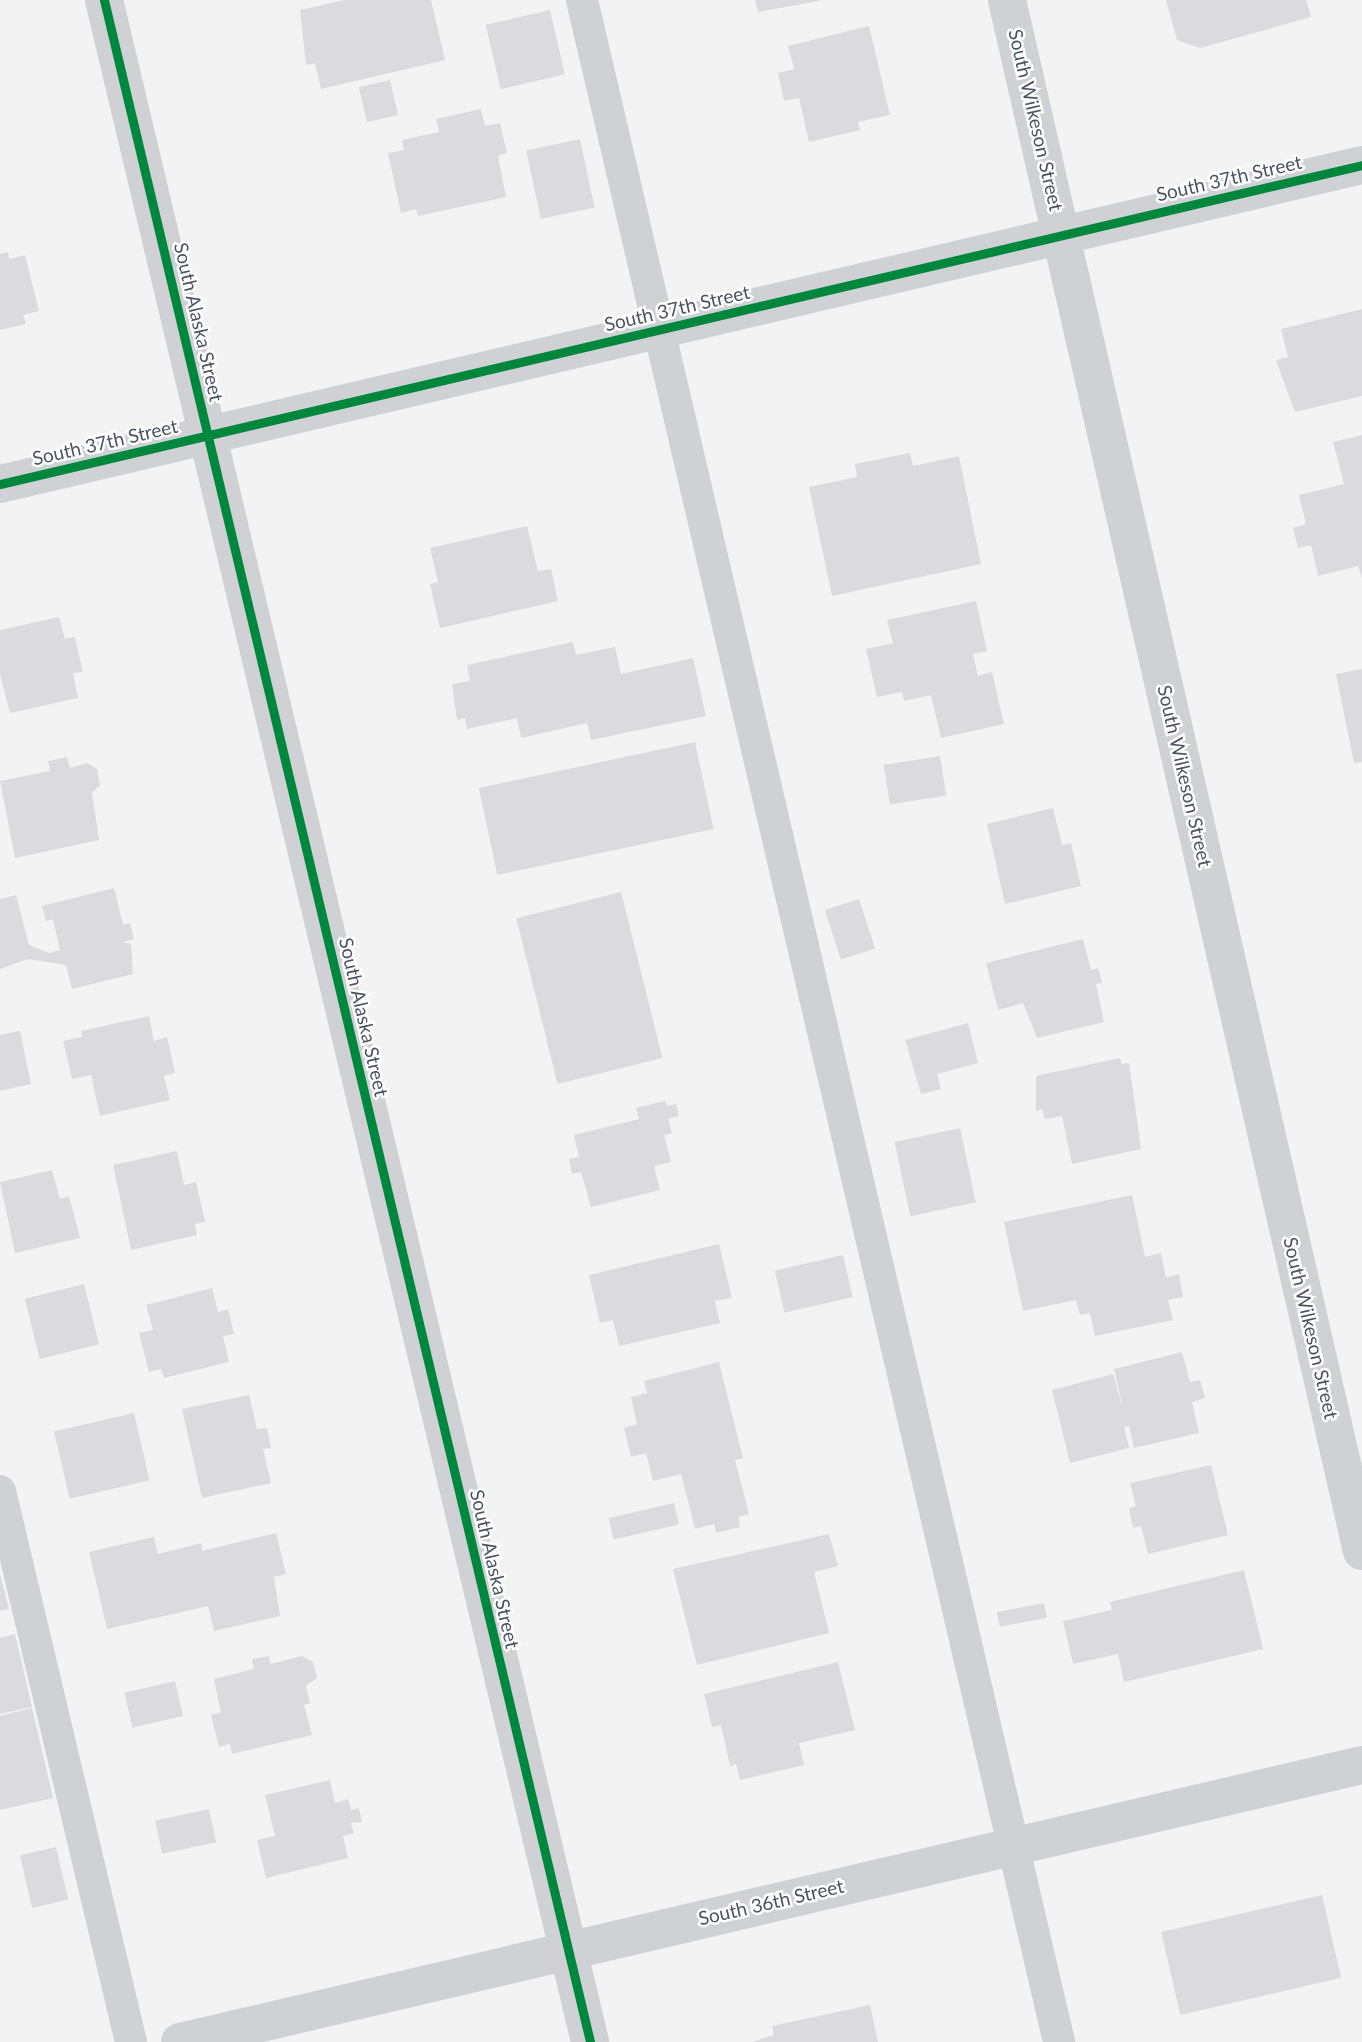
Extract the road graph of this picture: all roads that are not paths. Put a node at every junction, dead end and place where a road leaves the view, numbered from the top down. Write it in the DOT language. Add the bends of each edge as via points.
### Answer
graph roads {
  1 [pos="104,0"];
  2 [pos="582,0"];
  3 [pos="1007,0"];
  4 [pos="1362,165"];
  5 [pos="1062,235"];
  6 [pos="658,330"];
  7 [pos="208,436"];
  8 [pos="0,484"];
  9 [pos="0,1491"];
  10 [pos="1362,1551"];
  11 [pos="1362,1765"];
  12 [pos="1014,1846"];
  13 [pos="568,1949"];
  14 [pos="131,2042"];
  15 [pos="180,2042"];
  16 [pos="590,2042"];
  17 [pos="1059,2042"];
  1 -- 7 [label="street, South Alaska Street"];
  2 -- 6 [label="lane"];
  3 -- 5 [label="street, South Wilkeson Street"];
  4 -- 5 [label="street, South 37th Street"];
  5 -- 6 [label="street, South 37th Street"];
  5 -- 10 [label="street, South Wilkeson Street"];
  6 -- 7 [label="street, South 37th Street"];
  6 -- 12 [label="lane"];
  7 -- 8 [label="street, South 37th Street"];
  7 -- 13 [label="street, South Alaska Street"];
  9 -- 14 [label="lane"];
  11 -- 12 [label="street, South 36th Street"];
  12 -- 13 [label="street, South 36th Street"];
  12 -- 17 [label="lane"];
  13 -- 15 [label="street, South 36th Street"];
  13 -- 16 [label="street, South Alaska Street"];
}
